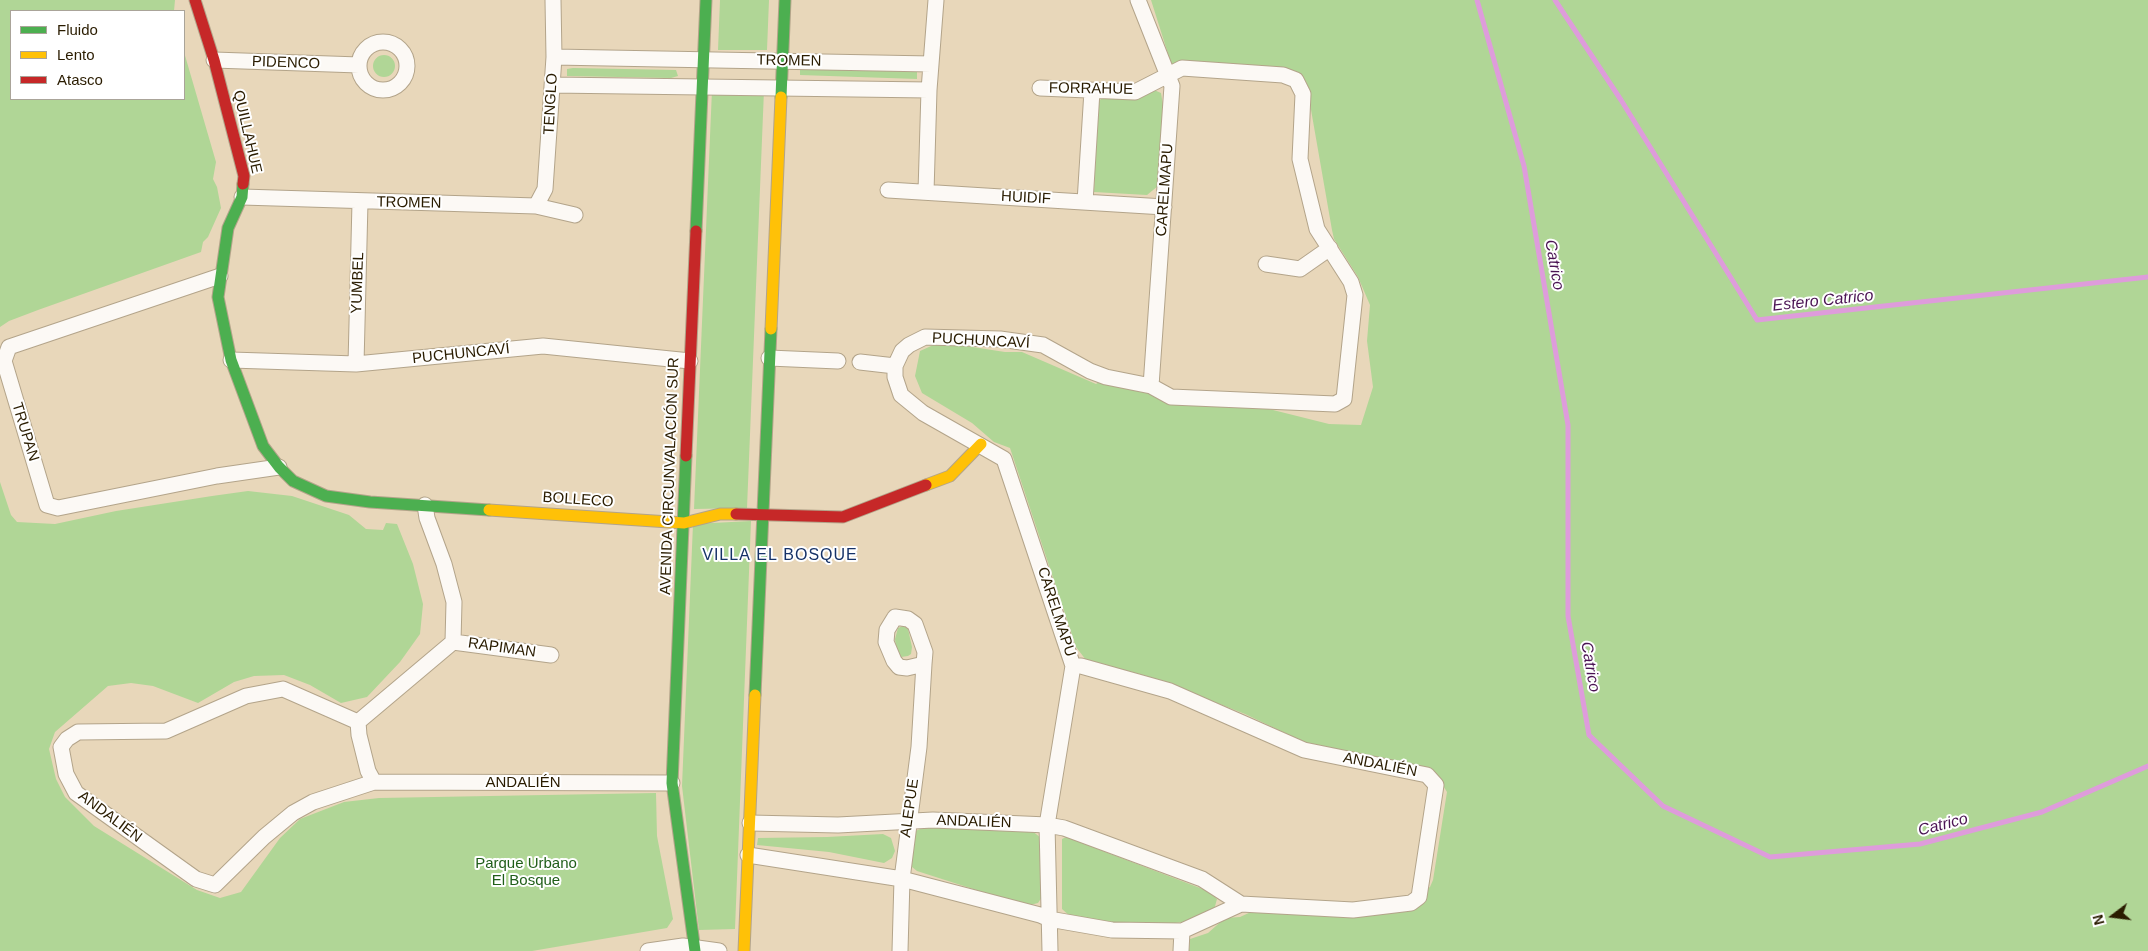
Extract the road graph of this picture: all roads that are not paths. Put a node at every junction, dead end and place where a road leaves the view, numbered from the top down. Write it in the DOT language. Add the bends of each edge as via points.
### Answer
graph roads {
  1 [pos="195,0"];
  2 [pos="553,0"];
  3 [pos="706,0"];
  4 [pos="785,0"];
  5 [pos="936,0"];
  6 [pos="1138,0"];
  7 [pos="554,57"];
  8 [pos="617,58"];
  9 [pos="214,60"];
  10 [pos="703,60"];
  11 [pos="782,61"];
  12 [pos="931,64"];
  13 [pos="359,65"];
  14 [pos="1167,75"];
  15 [pos="552,85"];
  16 [pos="616,86"];
  17 [pos="702,87"];
  18 [pos="781,88"];
  19 [pos="1040,88"];
  20 [pos="929,90"];
  21 [pos="1092,90"];
  22 [pos="888,190"];
  23 [pos="926,192"];
  24 [pos="242,197"];
  25 [pos="360,202"];
  26 [pos="1085,202"];
  27 [pos="536,206"];
  28 [pos="1164,207"];
  29 [pos="575,215"];
  30 [pos="1330,248"];
  31 [pos="1266,264"];
  32 [pos="220,276"];
  33 [pos="770,358"];
  34 [pos="230,360"];
  35 [pos="690,361"];
  36 [pos="838,361"];
  37 [pos="860,362"];
  38 [pos="356,364"];
  39 [pos="895,366"];
  40 [pos="1151,386"];
  41 [pos="1344,399"];
  42 [pos="981,444"];
  43 [pos="279,467"];
  44 [pos="425,505"];
  45 [pos="763,514"];
  46 [pos="684,523"];
  47 [pos="454,642"];
  48 [pos="551,654"];
  49 [pos="924,664"];
  50 [pos="1073,666"];
  51 [pos="358,722"];
  52 [pos="374,782"];
  53 [pos="672,783"];
  54 [pos="908,822"];
  55 [pos="750,823"];
  56 [pos="1047,825"];
  57 [pos="748,855"];
  58 [pos="902,879"];
  59 [pos="1241,904"];
  60 [pos="1049,919"];
  61 [pos="1182,931"];
  62 [pos="695,950"];
  63 [pos="648,951"];
  64 [pos="719,951"];
  65 [pos="744,951"];
  66 [pos="900,951"];
  67 [pos="1050,951"];
  68 [pos="1181,951"];
  1 -- 9 [label="main road, QUILLAHUE"];
  2 -- 7 [label="street, TENGLO"];
  3 -- 10 [label="main road, AVENIDA CIRCUNVALACIÓN SUR"];
  4 -- 11 [label="main road"];
  5 -- 12 [label="street"];
  6 -- 14 [label="street, CARELMAPU"];
  7 -- 8 [label="street, TROMEN"];
  7 -- 15 [label="street, TENGLO"];
  8 -- 10 [label="street, TROMEN"];
  8 -- 16 [label="street"];
  9 -- 13 [label="street, PIDENCO"];
  9 -- 24 [label="main road, QUILLAHUE" via="244,176"];
  10 -- 11 [label="street, TROMEN"];
  10 -- 17 [label="main road, AVENIDA CIRCUNVALACIÓN SUR"];
  11 -- 12 [label="street, TROMEN"];
  11 -- 18 [label="main road"];
  12 -- 20 [label="street"];
  14 -- 21 [label="street, FORRAHUE" via="1135,92"];
  14 -- 28 [label="street, CARELMAPU" via="1172,86"];
  14 -- 30 [label="street, FORRAHUE" via="1182,68 1283,74 1296,80 1303,94 1300,159 1317,229"];
  15 -- 16 [label="street, TROMEN"];
  15 -- 27 [label="street, TENGLO" via="545,189"];
  16 -- 17 [label="street, TROMEN"];
  17 -- 18 [label="street, TROMEN"];
  17 -- 35 [label="main road, AVENIDA CIRCUNVALACIÓN SUR"];
  18 -- 20 [label="street, TROMEN"];
  18 -- 33 [label="main road"];
  19 -- 21 [label="street, FORRAHUE"];
  20 -- 23 [label="street"];
  21 -- 26 [label="street"];
  22 -- 23 [label="street, HUIDIF"];
  23 -- 26 [label="street, HUIDIF"];
  24 -- 25 [label="street, TROMEN"];
  24 -- 32 [label="main road, QUILLAHUE" via="228,228"];
  25 -- 27 [label="street, TROMEN"];
  25 -- 38 [label="street, YUMBEL"];
  26 -- 28 [label="street, HUIDIF"];
  27 -- 29 [label="street, TROMEN"];
  28 -- 40 [label="street, CARELMAPU"];
  30 -- 31 [label="street" via="1300,269"];
  30 -- 41 [label="street, FORRAHUE" via="1351,282 1355,295"];
  32 -- 34 [label="main road, QUILLAHUE" via="218,298"];
  32 -- 43 [label="street, TRUPAN" via="9,347 4,361 47,505 58,508"];
  33 -- 36 [label="street"];
  33 -- 45 [label="main road"];
  34 -- 38 [label="street, PUCHUNCAVÍ"];
  34 -- 43 [label="main road, BOLLECO" via="263,446"];
  35 -- 38 [label="street, PUCHUNCAVÍ" via="543,346"];
  35 -- 46 [label="main road, AVENIDA CIRCUNVALACIÓN SUR"];
  37 -- 39 [label="street"];
  39 -- 40 [label="street, PUCHUNCAVÍ" via="908,345 925,337 1000,339 1043,346 1098,374"];
  39 -- 42 [label="street, CARELMAPU" via="895,377 902,395 923,413"];
  40 -- 41 [label="street, PUCHUNCAVÍ" via="1171,397 1335,404"];
  42 -- 45 [label="main road, BOLLECO" via="950,476 843,516"];
  42 -- 50 [label="street, CARELMAPU" via="1004,459"];
  43 -- 44 [label="main road, BOLLECO" via="293,481 326,496"];
  44 -- 46 [label="main road, BOLLECO"];
  44 -- 47 [label="street" via="454,602"];
  45 -- 46 [label="main road, BOLLECO" via="720,514"];
  45 -- 55 [label="main road"];
  46 -- 53 [label="main road, AVENIDA CIRCUNVALACIÓN SUR"];
  47 -- 48 [label="street, RAPIMAN"];
  47 -- 51 [label="street"];
  49 -- 54 [label="street, ALEPUE" via="919,747"];
  50 -- 56 [label="street, CARELMAPU"];
  50 -- 59 [label="street, ANDALIÉN" via="1170,691 1304,750 1427,775 1436,785 1418,897 1411,903 1352,910"];
  51 -- 52 [label="street" via="366,762"];
  51 -- 52 [label="street, ANDALIÉN" via="284,689 246,696 166,731 78,732 61,747 62,759 76,793 196,879 214,885 293,813 313,802"];
  52 -- 53 [label="street, ANDALIÉN"];
  53 -- 62 [label="main road, AVENIDA CIRCUNVALACIÓN SUR"];
  54 -- 55 [label="street, ANDALIÉN" via="838,825"];
  54 -- 56 [label="street, ANDALIÉN" via="933,820"];
  54 -- 58 [label="street, ALEPUE"];
  55 -- 57 [label="main road"];
  56 -- 59 [label="street, ANDALIÉN" via="1064,828 1202,879"];
  56 -- 60 [label="street, CARELMAPU"];
  57 -- 58 [label="street, ANDALIÉN"];
  57 -- 65 [label="main road"];
  58 -- 60 [label="street, ANDALIÉN"];
  58 -- 66 [label="street, ALEPUE"];
  59 -- 61 [label="street, ANDALIÉN"];
  60 -- 61 [label="street, ANDALIÉN" via="1112,930"];
  60 -- 67 [label="street, CARELMAPU"];
  61 -- 68 [label="street"];
  62 -- 63 [label="street" via="677,946"];
  62 -- 64 [label="street"];
}
